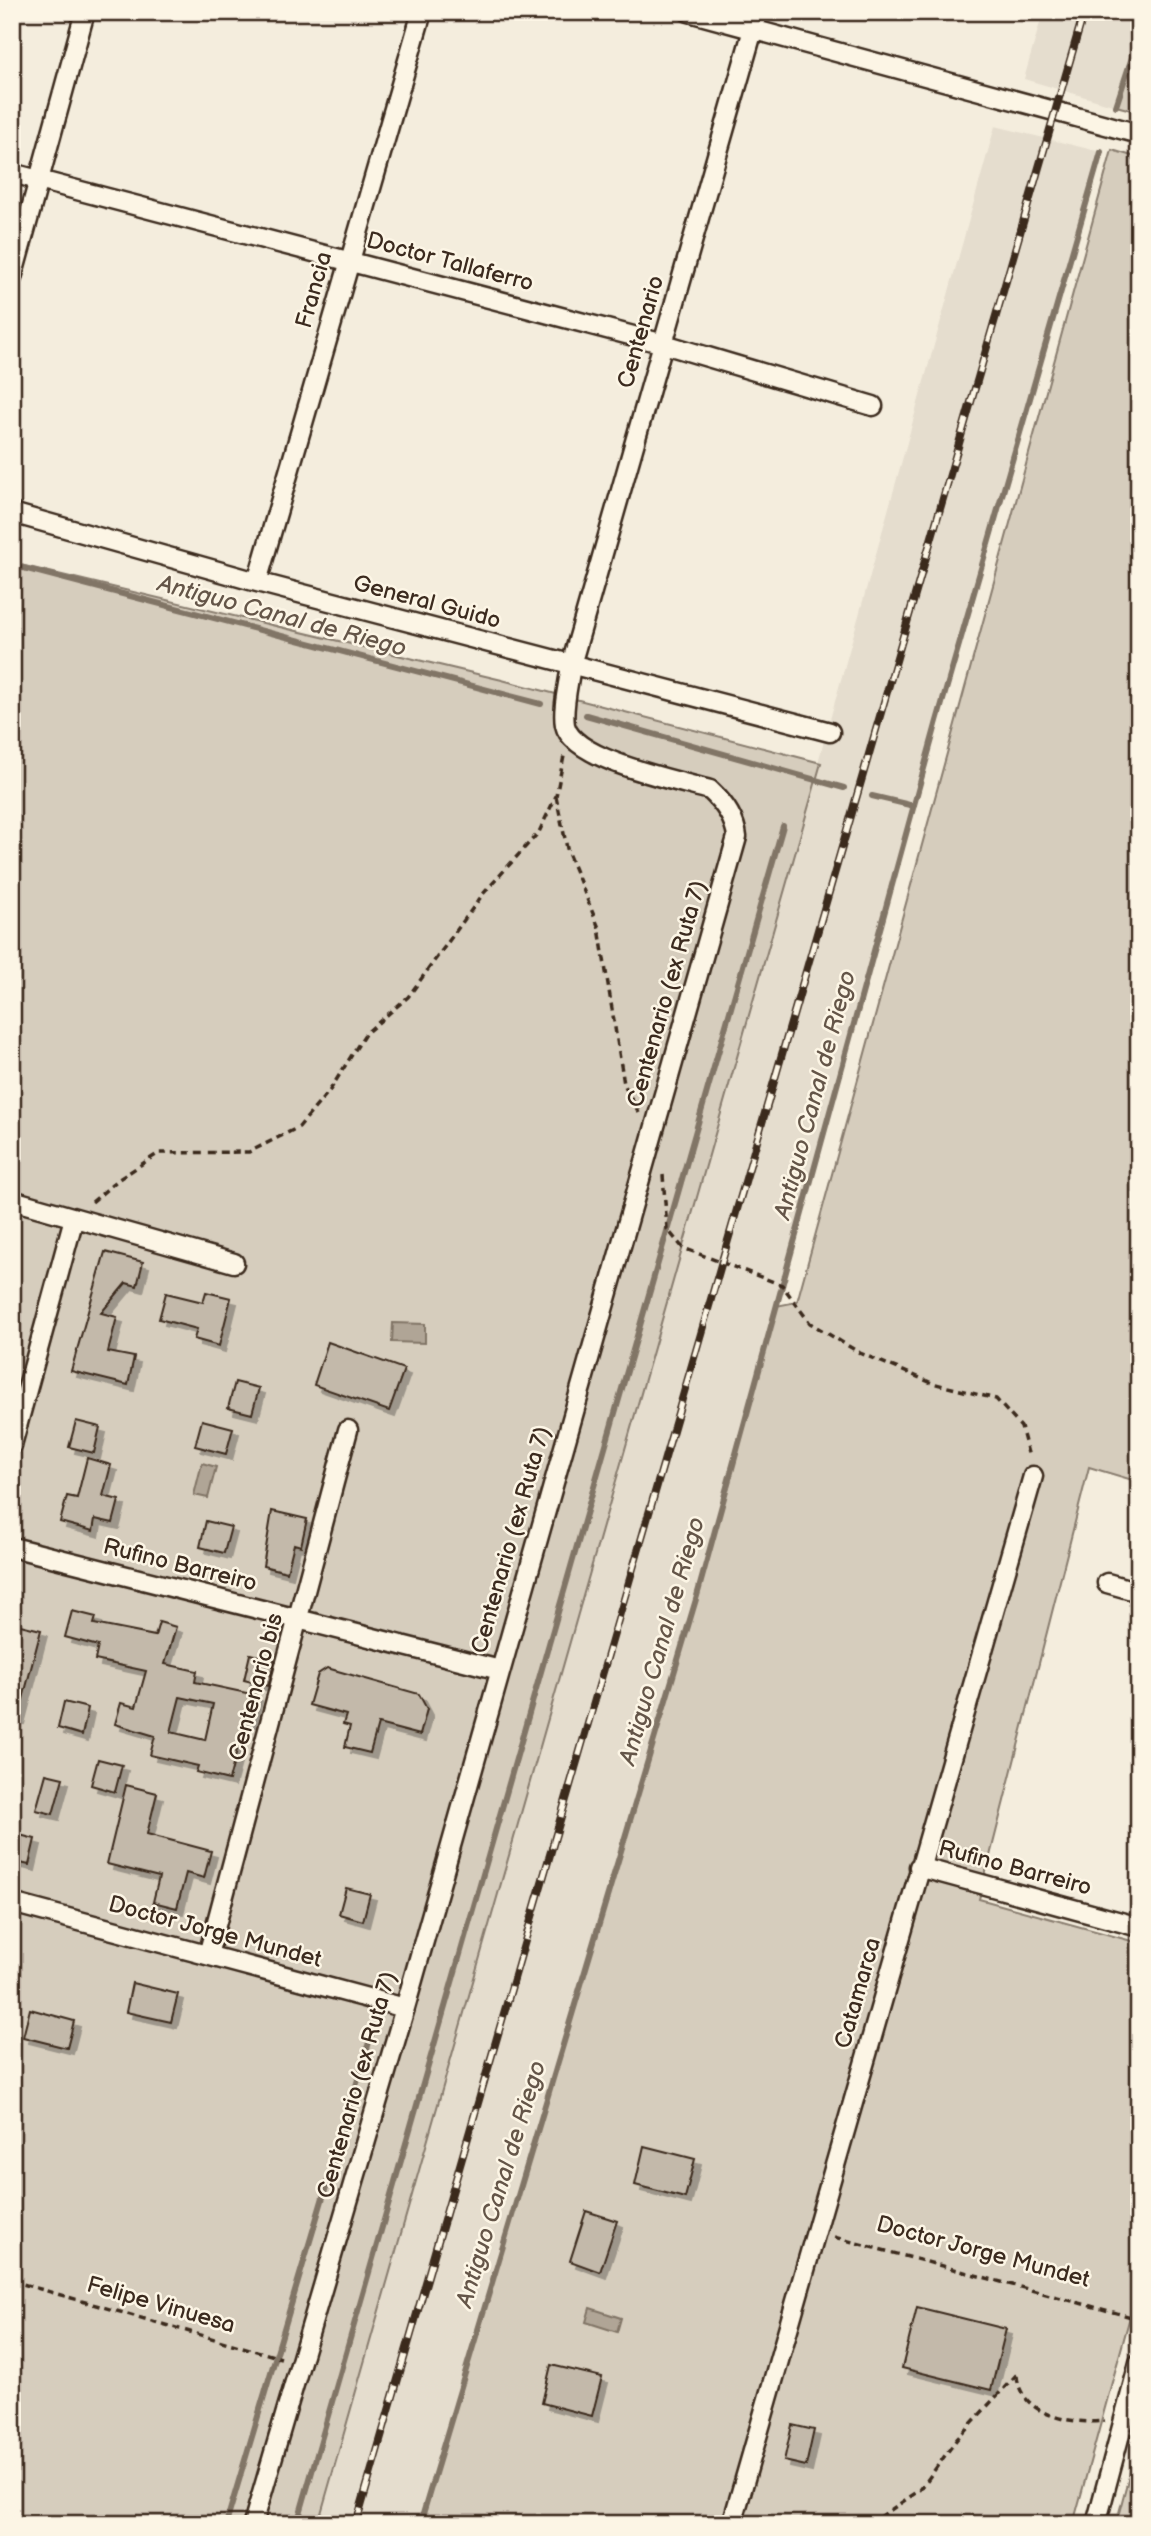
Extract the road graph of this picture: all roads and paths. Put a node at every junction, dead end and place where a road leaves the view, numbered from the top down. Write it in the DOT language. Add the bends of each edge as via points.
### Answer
graph roads {
  1 [pos="85,12"];
  2 [pos="422,12"];
  3 [pos="689,12"];
  4 [pos="756,21"];
  5 [pos="1139,134"];
  6 [pos="12,173"];
  7 [pos="39,180"];
  8 [pos="348,261"];
  9 [pos="12,278"];
  10 [pos="664,344"];
  11 [pos="873,406"];
  12 [pos="12,513"];
  13 [pos="257,582"];
  14 [pos="571,665"];
  15 [pos="830,732"];
  16 [pos="569,733"];
  17 [pos="556,796"];
  18 [pos="651,1139"];
  19 [pos="663,1170"];
  20 [pos="12,1200"];
  21 [pos="74,1218"];
  22 [pos="233,1263"];
  23 [pos="348,1430"];
  24 [pos="12,1445"];
  25 [pos="1033,1476"];
  26 [pos="12,1547"];
  27 [pos="1107,1583"];
  28 [pos="1139,1592"];
  29 [pos="300,1620"];
  30 [pos="500,1670"];
  31 [pos="919,1867"];
  32 [pos="12,1903"];
  33 [pos="1139,1927"];
  34 [pos="208,1955"];
  35 [pos="405,2008"];
  36 [pos="815,2232"];
  37 [pos="12,2281"];
  38 [pos="1139,2319"];
  39 [pos="300,2363"];
  40 [pos="1139,2363"];
  41 [pos="1124,2418"];
  42 [pos="253,2524"];
  43 [pos="732,2524"];
  44 [pos="870,2524"];
  45 [pos="1096,2524"];
  1 -- 7 [label="street"];
  2 -- 8 [label="street, Francia"];
  3 -- 4 [label="street"];
  4 -- 5 [label="street"];
  4 -- 10 [label="street, Centenario"];
  6 -- 7 [label="street, Doctor Tallaferro"];
  7 -- 8 [label="street, Doctor Tallaferro"];
  7 -- 9 [label="street"];
  8 -- 10 [label="street, Doctor Tallaferro"];
  8 -- 13 [label="street, Francia"];
  10 -- 11 [label="street, Doctor Tallaferro"];
  10 -- 14 [label="street, Centenario"];
  12 -- 13 [label="street, General Guido"];
  13 -- 14 [label="street, General Guido"];
  14 -- 15 [label="street, General Guido"];
  14 -- 16 [label="street" via="565,724"];
  16 -- 17 [label="path"];
  16 -- 18 [label="street, Centenario (ex Ruta 7)" via="576,743 608,760 710,790 736,824 737,837"];
  17 -- 18 [label="path" via="568,853 598,928 624,1084"];
  17 -- 21 [label="path" via="540,832 483,894 408,997 365,1034 330,1090 299,1127 248,1152 159,1153 119,1179"];
  18 -- 30 [label="street, Centenario (ex Ruta 7)"];
  19 -- 25 [label="path" via="667,1229 683,1248 782,1285 810,1323 860,1353 932,1383 996,1399 1021,1427"];
  20 -- 21 [label="street"];
  21 -- 22 [label="street"];
  21 -- 24 [label="street"];
  23 -- 29 [label="street, Centenario bis"];
  25 -- 31 [label="street, Catamarca"];
  26 -- 29 [label="street, Rufino Barreiro"];
  27 -- 28 [label="street"];
  29 -- 30 [label="street, Rufino Barreiro"];
  29 -- 34 [label="street, Centenario bis"];
  30 -- 35 [label="street, Centenario (ex Ruta 7)"];
  31 -- 33 [label="street, Rufino Barreiro"];
  31 -- 36 [label="street, Catamarca"];
  32 -- 34 [label="street, Doctor Jorge Mundet"];
  34 -- 35 [label="street, Doctor Jorge Mundet"];
  35 -- 39 [label="street, Centenario (ex Ruta 7)"];
  36 -- 38 [label="path, Doctor Jorge Mundet"];
  36 -- 43 [label="street, Catamarca"];
  37 -- 39 [label="path, Felipe Vinuesa"];
  39 -- 42 [label="street, Centenario (ex Ruta 7)"];
  40 -- 41 [label="street"];
  41 -- 44 [label="path" via="1090,2423 1057,2417 1032,2406 1018,2390 1017,2374 957,2439 920,2490"];
  41 -- 45 [label="street"];
}
